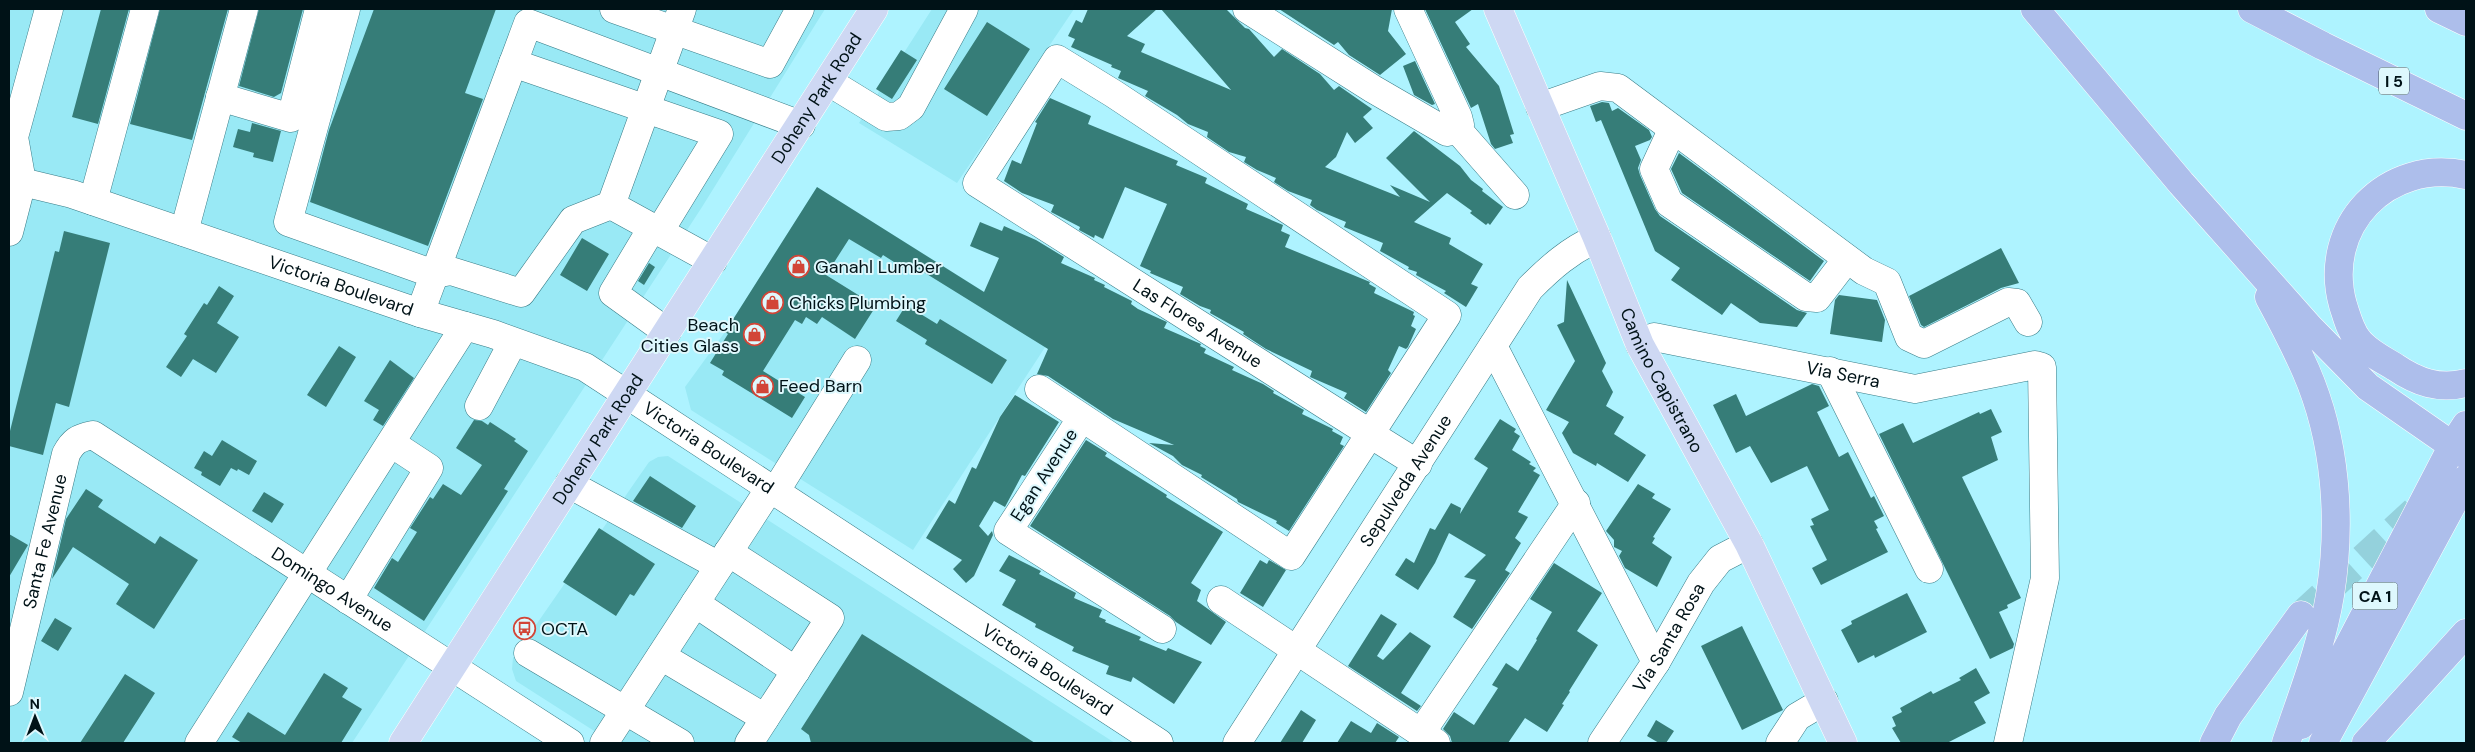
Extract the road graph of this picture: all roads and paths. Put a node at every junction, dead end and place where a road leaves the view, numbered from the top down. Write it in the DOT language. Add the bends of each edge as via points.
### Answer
graph roads {
  1 [pos="49,9"];
  2 [pos="144,9"];
  3 [pos="244,9"];
  4 [pos="319,9"];
  5 [pos="346,9"];
  6 [pos="614,9"];
  7 [pos="800,9"];
  8 [pos="874,9"];
  9 [pos="964,9"];
  10 [pos="1247,9"];
  11 [pos="1408,9"];
  12 [pos="1498,9"];
  13 [pos="2035,9"];
  14 [pos="2252,9"];
  15 [pos="2439,9"];
  16 [pos="530,16"];
  17 [pos="678,20"];
  18 [pos="2466,22"];
  19 [pos="513,63"];
  20 [pos="659,71"];
  21 [pos="829,82"];
  22 [pos="220,97"];
  23 [pos="1540,107"];
  24 [pos="646,108"];
  25 [pos="2466,116"];
  26 [pos="800,125"];
  27 [pos="1458,130"];
  28 [pos="1672,130"];
  29 [pos="2466,175"];
  30 [pos="22,182"];
  31 [pos="1515,195"];
  32 [pos="83,197"];
  33 [pos="611,206"];
  34 [pos="288,222"];
  35 [pos="655,230"];
  36 [pos="9,232"];
  37 [pos="184,232"];
  38 [pos="1596,238"];
  39 [pos="1847,259"];
  40 [pos="713,261"];
  41 [pos="276,264"];
  42 [pos="2256,268"];
  43 [pos="434,274"];
  44 [pos="420,313"];
  45 [pos="2028,322"];
  46 [pos="465,326"];
  47 [pos="667,332"];
  48 [pos="513,342"];
  49 [pos="1640,345"];
  50 [pos="1493,346"];
  51 [pos="857,360"];
  52 [pos="1830,371"];
  53 [pos="2466,382"];
  54 [pos="1039,389"];
  55 [pos="626,395"];
  56 [pos="479,406"];
  57 [pos="1081,419"];
  58 [pos="1370,434"];
  59 [pos="93,435"];
  60 [pos="2462,442"];
  61 [pos="391,443"];
  62 [pos="1418,464"];
  63 [pos="2466,479"];
  64 [pos="570,484"];
  65 [pos="773,490"];
  66 [pos="1576,503"];
  67 [pos="1749,544"];
  68 [pos="723,559"];
  69 [pos="1929,569"];
  70 [pos="308,574"];
  71 [pos="348,600"];
  72 [pos="1221,600"];
  73 [pos="695,602"];
  74 [pos="2301,615"];
  75 [pos="1162,629"];
  76 [pos="2466,633"];
  77 [pos="528,652"];
  78 [pos="1296,652"];
  79 [pos="661,656"];
  80 [pos="1656,662"];
  81 [pos="452,667"];
  82 [pos="796,671"];
  83 [pos="9,686"];
  84 [pos="1824,701"];
  85 [pos="625,711"];
  86 [pos="766,718"];
  87 [pos="1429,738"];
  88 [pos="199,743"];
  89 [pos="403,743"];
  90 [pos="570,743"];
  91 [pos="604,743"];
  92 [pos="680,743"];
  93 [pos="749,743"];
  94 [pos="1159,743"];
  95 [pos="1237,743"];
  96 [pos="1602,743"];
  97 [pos="1780,743"];
  98 [pos="1843,743"];
  99 [pos="2008,743"];
  100 [pos="2214,743"];
  101 [pos="2287,743"];
  102 [pos="2323,743"];
  103 [pos="2366,743"];
  1 -- 30 [label="street" via="14,137"];
  2 -- 32 [label="street"];
  3 -- 22 [label="street"];
  4 -- 22 [label="street" via="291,118"];
  5 -- 34 [label="street"];
  6 -- 17 [label="street"];
  7 -- 17 [label="street" via="770,64"];
  8 -- 21 [label="main road, Doheny Park Road"];
  9 -- 21 [label="street" via="911,107 899,116 886,117"];
  10 -- 27 [label="street" via="1447,132"];
  11 -- 27 [label="street" via="1458,117"];
  12 -- 23 [label="main road, Camino Capistrano"];
  13 -- 42 [label="highway"];
  14 -- 25 [label="highway, I 5"];
  15 -- 18 [label="highway"];
  16 -- 19 [label="street"];
  16 -- 20 [label="street"];
  17 -- 20 [label="street"];
  19 -- 24 [label="street"];
  19 -- 43 [label="street"];
  20 -- 24 [label="street"];
  20 -- 26 [label="street"];
  21 -- 26 [label="main road, Doheny Park Road"];
  22 -- 37 [label="street"];
  23 -- 28 [label="street" via="1600,86 1618,88"];
  23 -- 38 [label="main road, Camino Capistrano"];
  24 -- 33 [label="street"];
  24 -- 35 [label="street" via="719,134"];
  26 -- 40 [label="main road, Doheny Park Road"];
  27 -- 31 [label="street"];
  28 -- 39 [label="street"];
  28 -- 39 [label="street" via="1654,169 1669,203 1806,297 1817,298"];
  29 -- 53 [label="highway" via="2451,172 2422,174 2381,190 2362,210 2348,233 2342,246 2338,278 2352,332 2367,349 2414,380 2431,385"];
  30 -- 32 [label="street, Victoria Boulevard"];
  30 -- 36 [label="street"];
  32 -- 37 [label="street, Victoria Boulevard"];
  33 -- 35 [label="street"];
  33 -- 43 [label="street" via="573,220 521,293 451,271"];
  34 -- 41 [label="street"];
  34 -- 43 [label="street"];
  35 -- 40 [label="street"];
  35 -- 47 [label="street" via="613,293"];
  37 -- 41 [label="street, Victoria Boulevard"];
  38 -- 49 [label="main road, Camino Capistrano"];
  38 -- 50 [label="street, Sepulveda Avenue" via="1574,248 1530,288"];
  39 -- 45 [label="street" via="1887,282 1909,337 1924,344 2008,302 2017,304"];
  40 -- 47 [label="main road, Doheny Park Road"];
  41 -- 44 [label="street, Victoria Boulevard"];
  42 -- 60 [label="highway" via="2368,387"];
  42 -- 101 [label="highway" via="2307,372 2318,405 2332,466 2336,512 2330,595"];
  43 -- 44 [label="street"];
  44 -- 46 [label="street, Victoria Boulevard"];
  46 -- 48 [label="street, Victoria Boulevard"];
  46 -- 61 [label="street"];
  47 -- 55 [label="main road, Doheny Park Road"];
  48 -- 55 [label="street, Victoria Boulevard" via="585,367"];
  48 -- 56 [label="street"];
  49 -- 52 [label="street, Via Serra" via="1654,337"];
  49 -- 67 [label="main road, Camino Capistrano"];
  50 -- 62 [label="street, Sepulveda Avenue"];
  50 -- 66 [label="street"];
  51 -- 65 [label="street"];
  52 -- 69 [label="street"];
  52 -- 99 [label="street, Via Serra" via="1915,389 2036,365 2042,367 2045,578"];
  54 -- 57 [label="street"];
  55 -- 64 [label="main road, Doheny Park Road"];
  55 -- 65 [label="street, Victoria Boulevard"];
  57 -- 58 [label="street" via="1291,556"];
  57 -- 75 [label="street, Egan Avenue" via="1008,531"];
  58 -- 58 [label="street, Las Flores Avenue" via="1447,315 1057,59 977,183"];
  58 -- 62 [label="street, Las Flores Avenue"];
  59 -- 70 [label="street, Domingo Avenue"];
  59 -- 83 [label="street, Santa Fe Avenue" via="80,438 66,454"];
  60 -- 101 [label="highway, CA 1" via="2330,682"];
  61 -- 70 [label="street"];
  61 -- 71 [label="street" via="429,468"];
  62 -- 78 [label="street, Sepulveda Avenue"];
  63 -- 102 [label="highway, CA 1"];
  64 -- 68 [label="street"];
  64 -- 81 [label="main road, Doheny Park Road"];
  65 -- 68 [label="street"];
  65 -- 94 [label="street, Victoria Boulevard"];
  66 -- 80 [label="street"];
  66 -- 87 [label="street"];
  67 -- 80 [label="street, Via Santa Rosa" via="1720,559 1701,583"];
  67 -- 84 [label="main road, Camino Capistrano"];
  68 -- 73 [label="street"];
  68 -- 82 [label="street" via="830,618"];
  70 -- 71 [label="street, Domingo Avenue"];
  70 -- 88 [label="street"];
  71 -- 81 [label="street, Domingo Avenue"];
  72 -- 78 [label="street" via="1273,633"];
  73 -- 79 [label="street"];
  73 -- 82 [label="street"];
  74 -- 100 [label="highway" via="2228,716"];
  76 -- 103 [label="highway"];
  77 -- 85 [label="street"];
  78 -- 87 [label="street"];
  78 -- 95 [label="street, Sepulveda Avenue"];
  79 -- 85 [label="street"];
  79 -- 86 [label="street"];
  80 -- 96 [label="street, Via Santa Rosa"];
  81 -- 89 [label="main road, Doheny Park Road"];
  81 -- 90 [label="street, Domingo Avenue"];
  82 -- 86 [label="street"];
  84 -- 97 [label="street" via="1797,717"];
  84 -- 98 [label="main road, Camino Capistrano"];
  85 -- 91 [label="street"];
  85 -- 92 [label="street"];
  86 -- 93 [label="street"];
}
